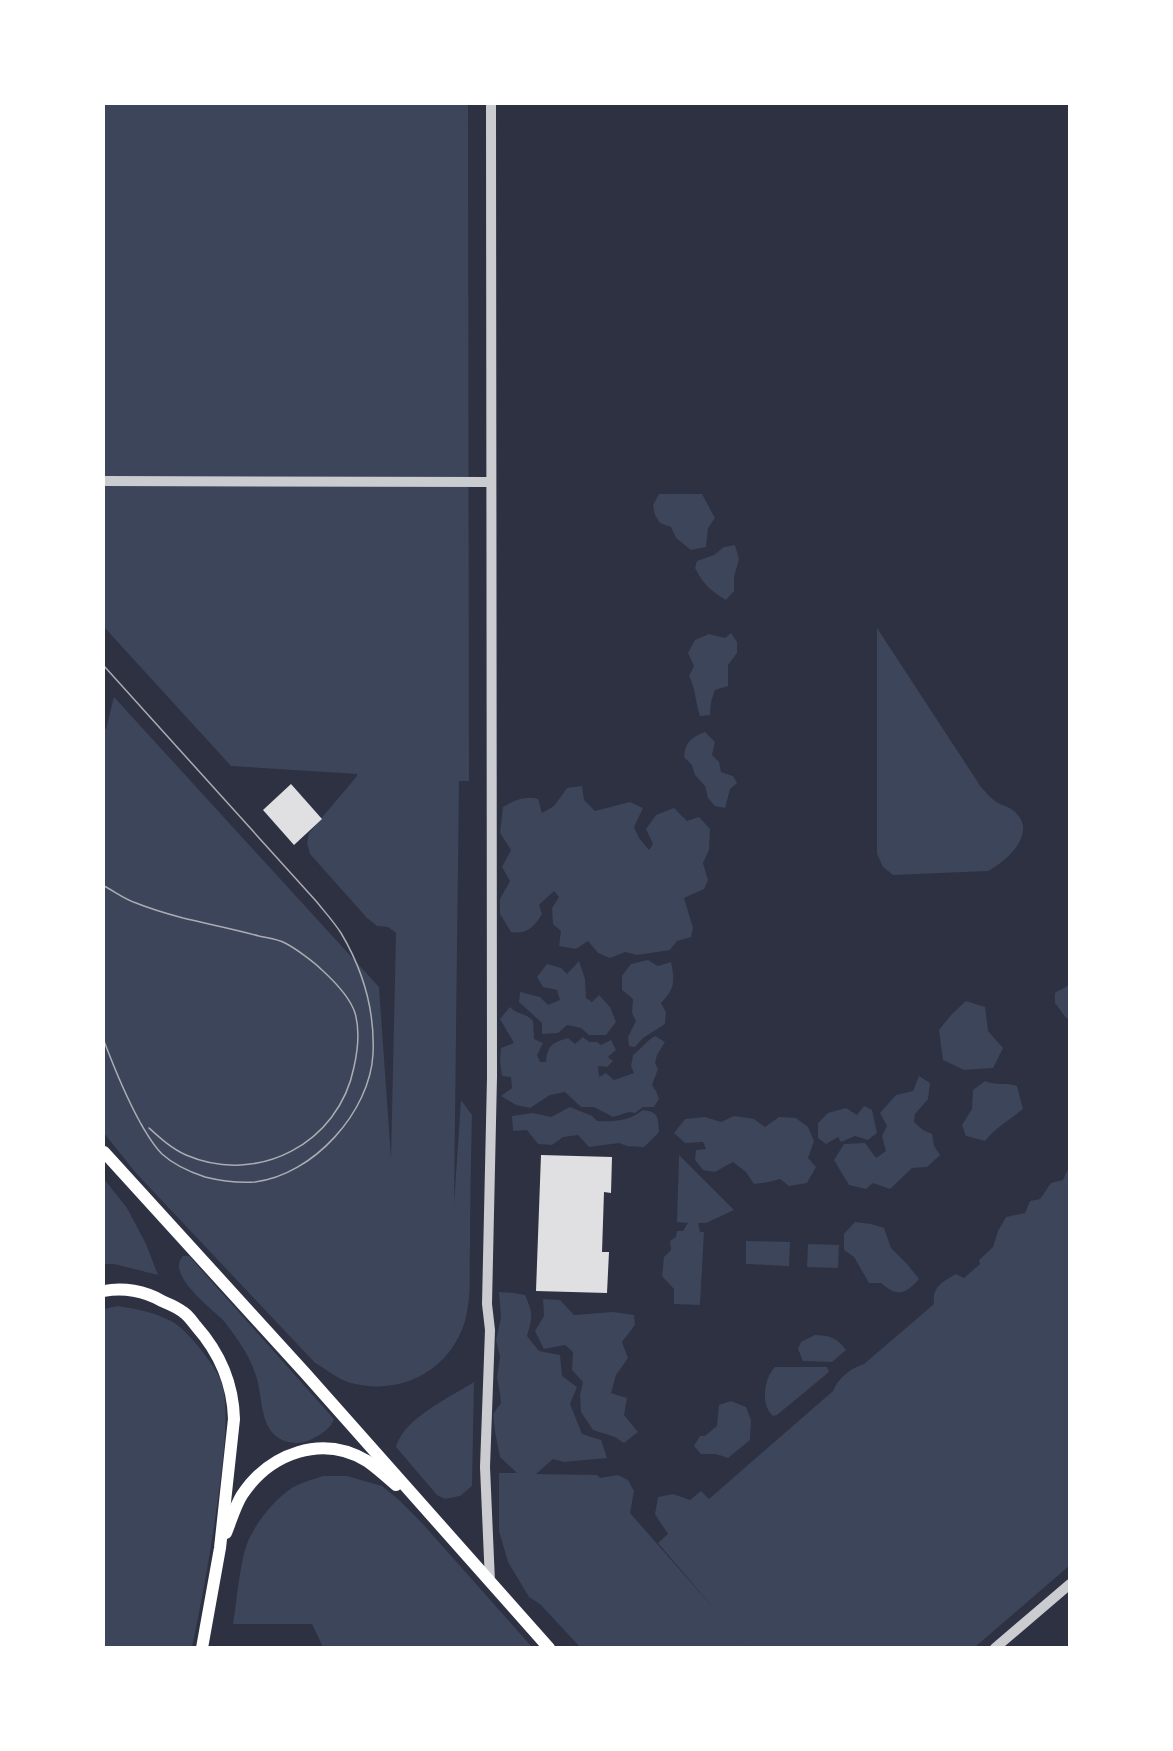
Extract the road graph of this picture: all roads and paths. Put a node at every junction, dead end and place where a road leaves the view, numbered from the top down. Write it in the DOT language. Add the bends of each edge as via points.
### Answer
graph roads {
  1 [pos="491,104"];
  2 [pos="104,481"];
  3 [pos="491,482"];
  4 [pos="104,1152"];
  5 [pos="104,1291"];
  6 [pos="425,1508"];
  7 [pos="220,1548"];
  8 [pos="490,1582"];
  9 [pos="1070,1584"];
  10 [pos="202,1647"];
  11 [pos="549,1647"];
  12 [pos="995,1647"];
  1 -- 3 [label="street"];
  2 -- 3 [label="street"];
  3 -- 8 [label="street" via="492,1077 485,1467"];
  4 -- 6 [label="main road"];
  5 -- 7 [label="main road" via="130,1290 151,1295 183,1312 207,1338 222,1363 234,1419"];
  6 -- 7 [label="main road" via="367,1461 334,1449 303,1449 265,1469 251,1483"];
  6 -- 8 [label="main road"];
  7 -- 10 [label="main road"];
  8 -- 11 [label="main road"];
  9 -- 12 [label="street"];
}
